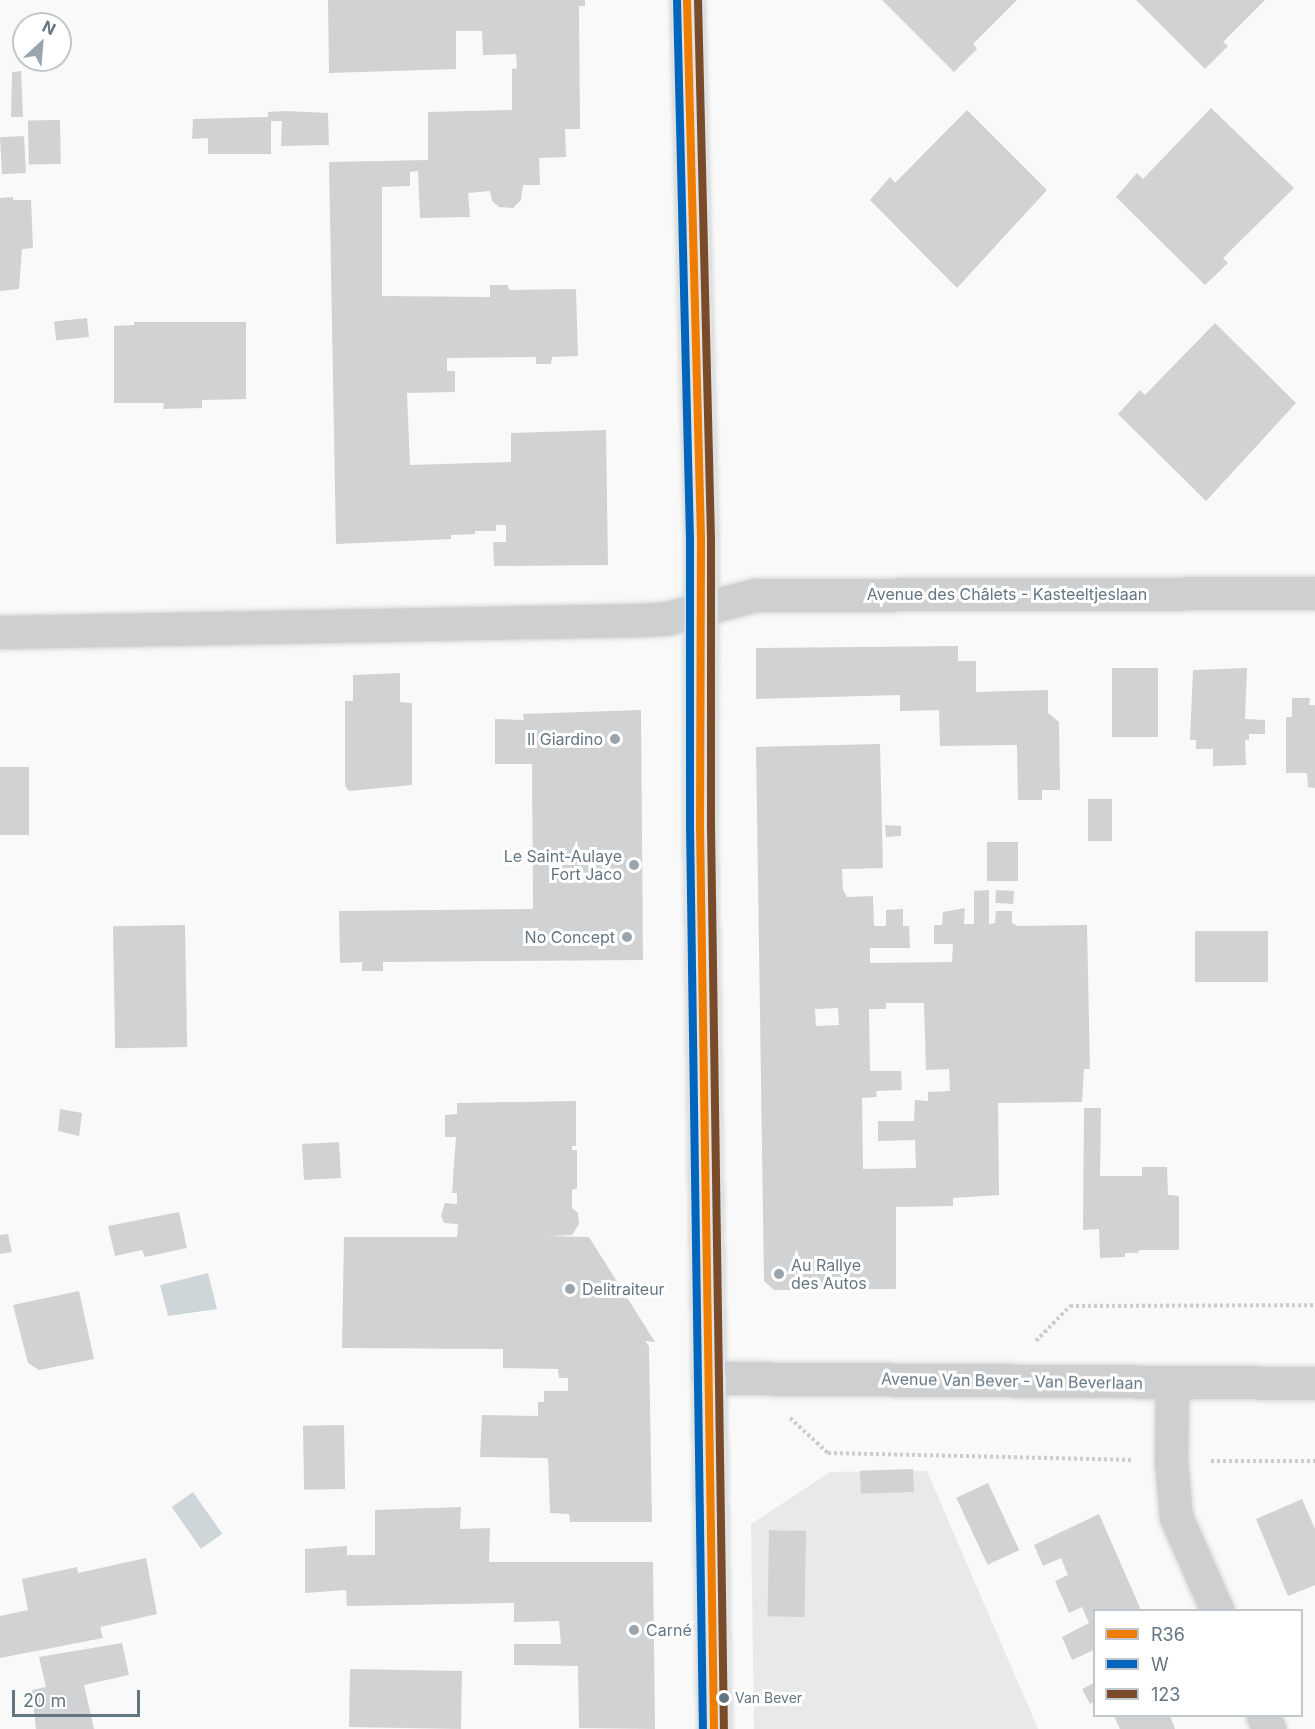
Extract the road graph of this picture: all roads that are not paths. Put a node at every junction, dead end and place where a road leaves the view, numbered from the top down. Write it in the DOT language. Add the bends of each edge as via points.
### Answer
graph roads {
  1 [pos="687,0"];
  2 [pos="1315,593"];
  3 [pos="701,610"];
  4 [pos="0,632"];
  5 [pos="708,1378"];
  6 [pos="1172,1383"];
  7 [pos="1315,1383"];
  8 [pos="1216,1609"];
  9 [pos="714,1729"];
  1 -- 3 [label="main road"];
  2 -- 3 [label="street, Avenue des Châlets - Kasteeltjeslaan" via="755,594"];
  3 -- 4 [label="street, Avenue des Châlets - Kasteeltjeslaan" via="642,620"];
  3 -- 5 [label="main road"];
  5 -- 6 [label="street, Avenue Van Bever - Van Beverlaan"];
  5 -- 9 [label="main road"];
  6 -- 7 [label="street, Avenue Van Bever - Van Beverlaan"];
  6 -- 8 [label="street" via="1171,1461 1176,1517"];
}
